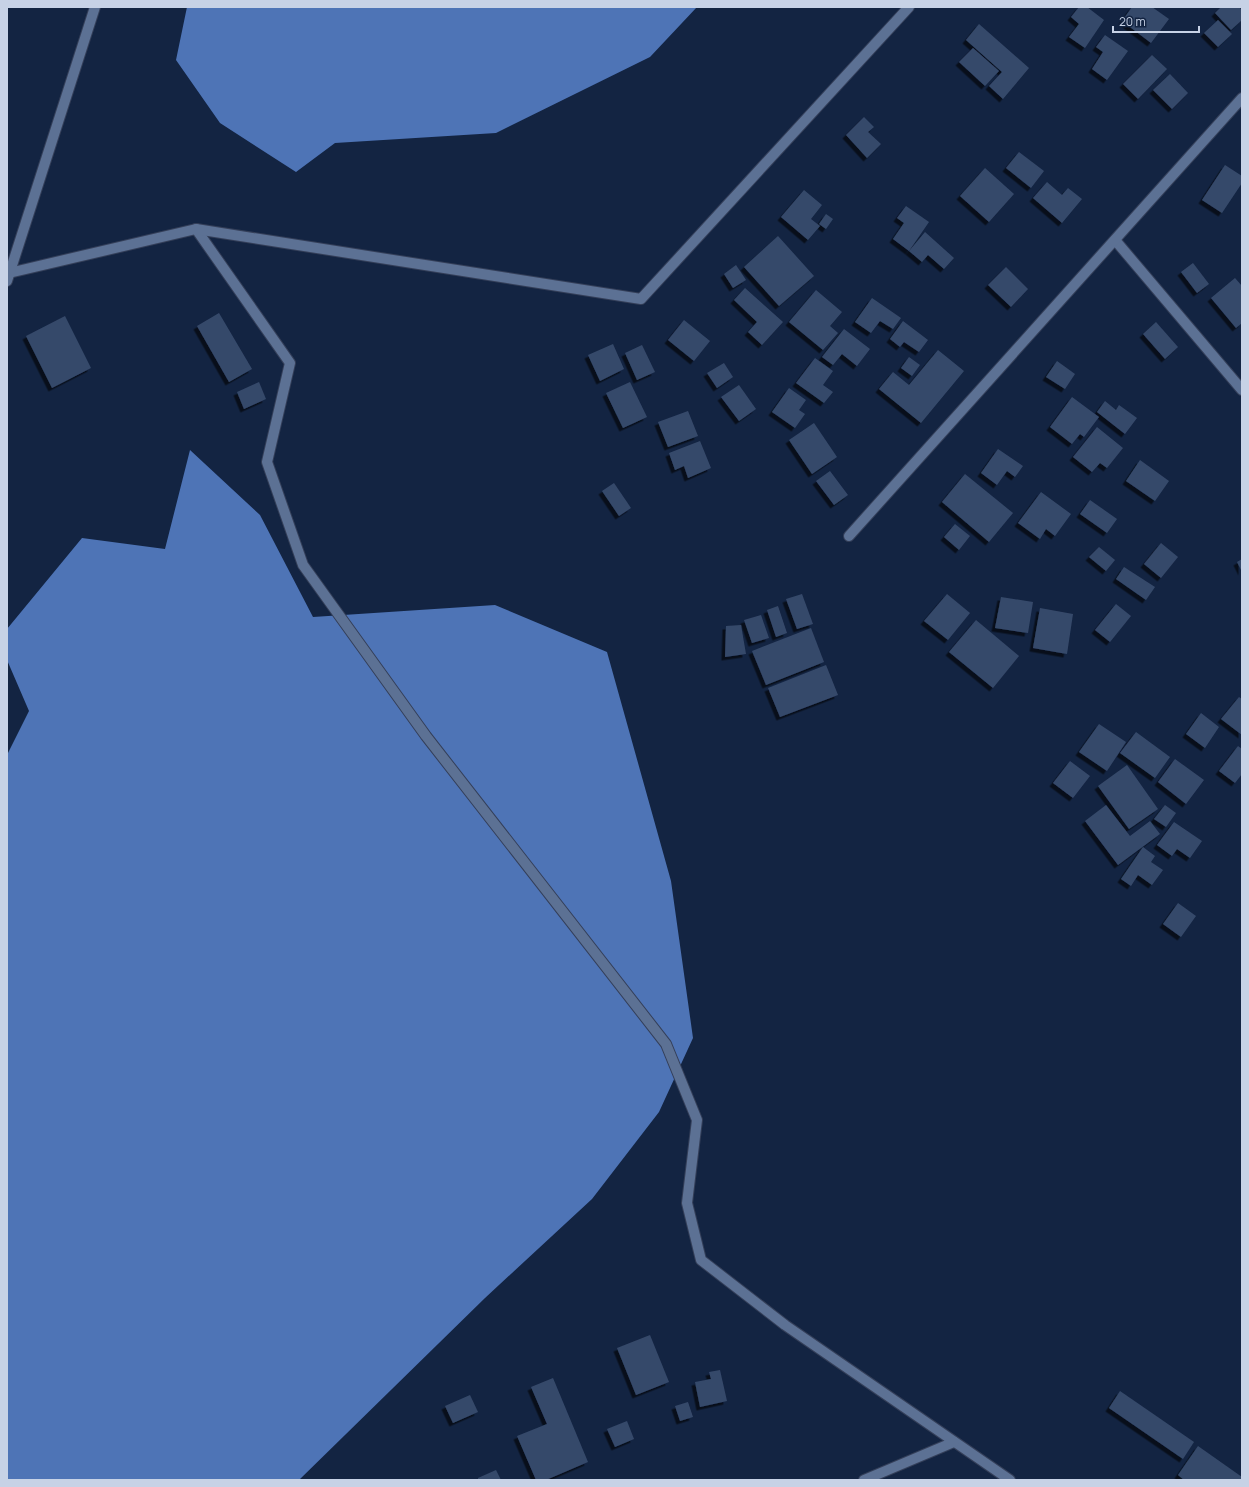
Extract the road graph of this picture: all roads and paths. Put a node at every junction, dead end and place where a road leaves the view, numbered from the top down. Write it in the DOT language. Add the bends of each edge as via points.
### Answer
graph roads {
  1 [pos="95,7"];
  2 [pos="909,7"];
  3 [pos="1242,98"];
  4 [pos="196,229"];
  5 [pos="1115,240"];
  6 [pos="8,277"];
  7 [pos="1242,390"];
  8 [pos="849,536"];
  9 [pos="954,1442"];
  10 [pos="864,1480"];
  11 [pos="1010,1480"];
  1 -- 6 [label="street"];
  2 -- 4 [label="street" via="641,299"];
  3 -- 5 [label="street"];
  4 -- 6 [label="street"];
  4 -- 9 [label="street" via="290,363 267,462 303,565 426,736 666,1044 697,1120 687,1203 701,1260 785,1325"];
  5 -- 7 [label="street"];
  5 -- 8 [label="street"];
  9 -- 10 [label="street"];
  9 -- 11 [label="street"];
}
